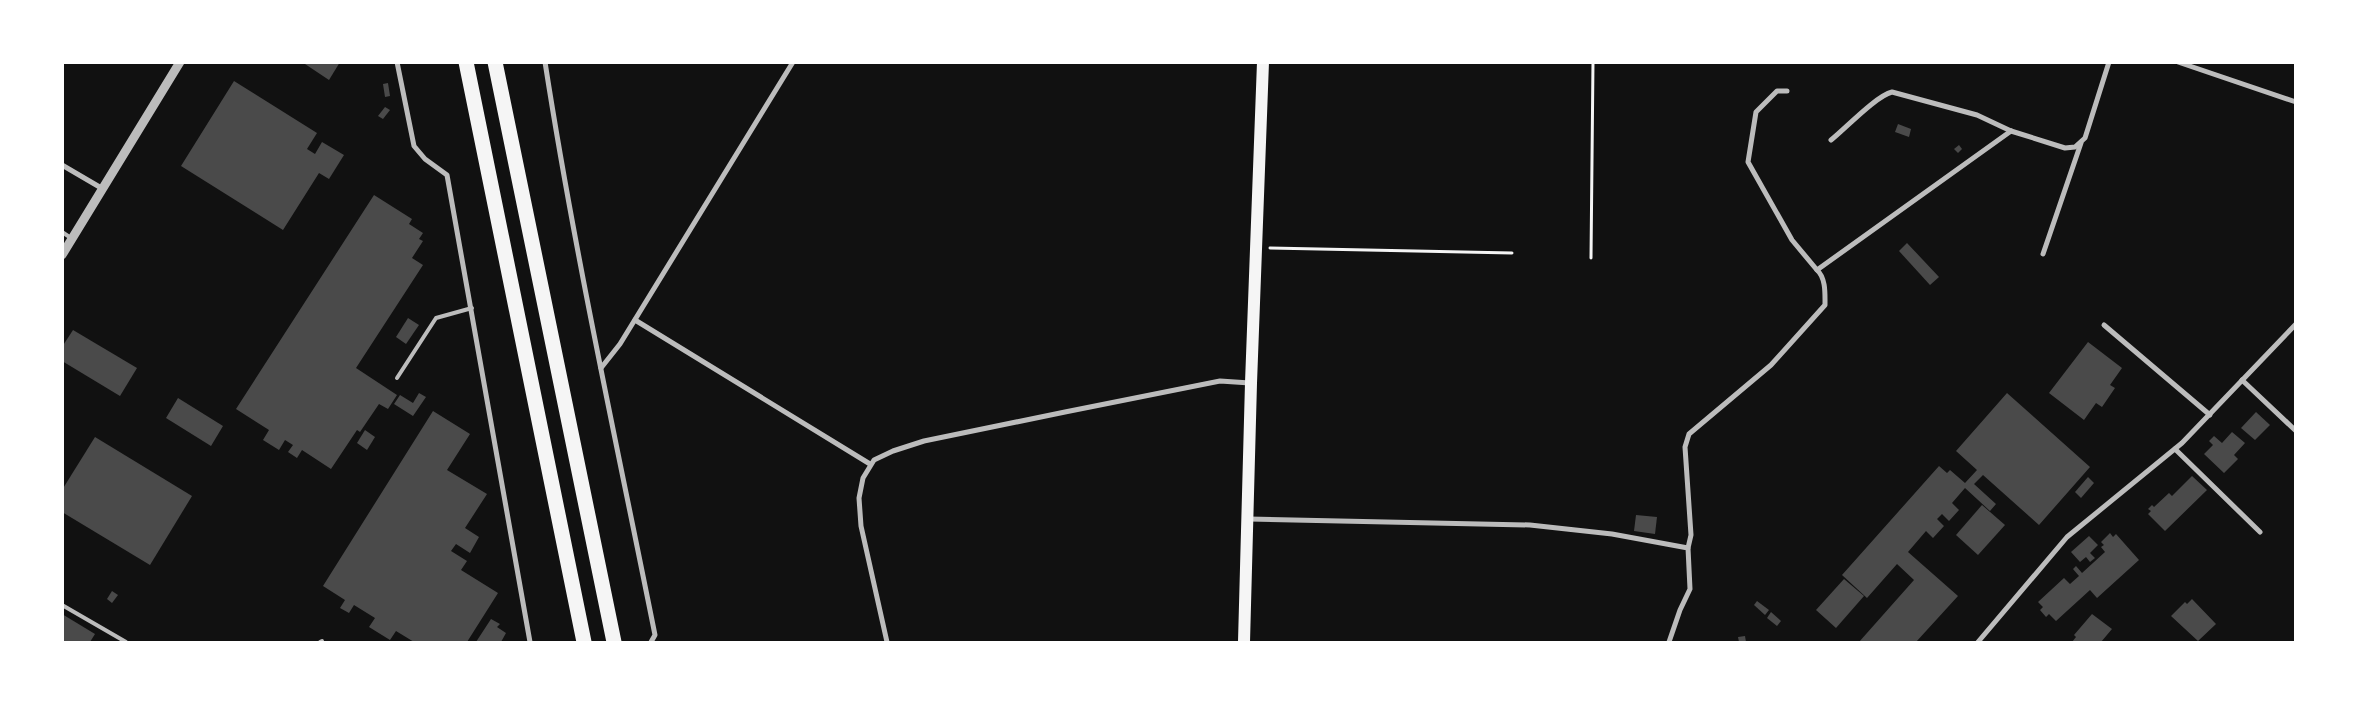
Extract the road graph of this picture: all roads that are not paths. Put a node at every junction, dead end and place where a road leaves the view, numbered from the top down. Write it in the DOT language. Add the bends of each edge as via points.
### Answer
graph roads {
  1 [pos="180,62"];
  2 [pos="398,62"];
  3 [pos="466,62"];
  4 [pos="495,62"];
  5 [pos="546,62"];
  6 [pos="793,62"];
  7 [pos="1263,62"];
  8 [pos="2109,62"];
  9 [pos="2178,62"];
  10 [pos="1787,91"];
  11 [pos="2296,102"];
  12 [pos="2011,131"];
  13 [pos="1831,140"];
  14 [pos="2081,142"];
  15 [pos="62,165"];
  16 [pos="103,189"];
  17 [pos="62,232"];
  18 [pos="72,238"];
  19 [pos="62,254"];
  20 [pos="2043,254"];
  21 [pos="1817,270"];
  22 [pos="472,308"];
  23 [pos="635,320"];
  24 [pos="2296,324"];
  25 [pos="2104,325"];
  26 [pos="601,368"];
  27 [pos="397,378"];
  28 [pos="2242,380"];
  29 [pos="1251,383"];
  30 [pos="2210,415"];
  31 [pos="2296,431"];
  32 [pos="2175,449"];
  33 [pos="870,464"];
  34 [pos="1249,519"];
  35 [pos="2260,532"];
  36 [pos="1688,548"];
  37 [pos="62,605"];
  38 [pos="126,642"];
  39 [pos="530,642"];
  40 [pos="584,642"];
  41 [pos="614,642"];
  42 [pos="651,642"];
  43 [pos="887,642"];
  44 [pos="1244,642"];
  45 [pos="1669,642"];
  46 [pos="1978,642"];
  1 -- 16 [label="street"];
  2 -- 22 [label="street" via="414,146 425,159 447,175"];
  3 -- 40 [label="highway"];
  4 -- 41 [label="highway"];
  5 -- 26 [label="street"];
  6 -- 23 [label="street"];
  7 -- 29 [label="main road"];
  8 -- 14 [label="street"];
  9 -- 11 [label="street"];
  10 -- 21 [label="street" via="1777,90 1756,112 1748,162 1792,240"];
  12 -- 13 [label="street" via="1977,115 1892,92 1882,95"];
  12 -- 14 [label="street" via="2065,148"];
  12 -- 21 [label="street"];
  14 -- 20 [label="street"];
  15 -- 16 [label="street"];
  16 -- 18 [label="street"];
  17 -- 18 [label="lane"];
  18 -- 19 [label="street"];
  21 -- 36 [label="street" via="1825,291 1825,305 1771,364 1734,398 1696,426 1686,440 1691,534"];
  22 -- 27 [label="lane" via="436,318"];
  22 -- 39 [label="street"];
  23 -- 26 [label="street"];
  23 -- 33 [label="street"];
  24 -- 28 [label="street"];
  25 -- 30 [label="street"];
  26 -- 42 [label="street" via="656,635"];
  28 -- 30 [label="street"];
  28 -- 31 [label="street"];
  29 -- 33 [label="street" via="1220,381 924,442 893,451"];
  29 -- 34 [label="main road"];
  30 -- 32 [label="street"];
  32 -- 35 [label="street"];
  32 -- 46 [label="street" via="2067,537"];
  33 -- 43 [label="street" via="859,498 861,526"];
  34 -- 36 [label="street" via="1530,525 1612,534"];
  34 -- 44 [label="main road"];
  36 -- 45 [label="street" via="1690,589"];
  37 -- 38 [label="lane"];
}
